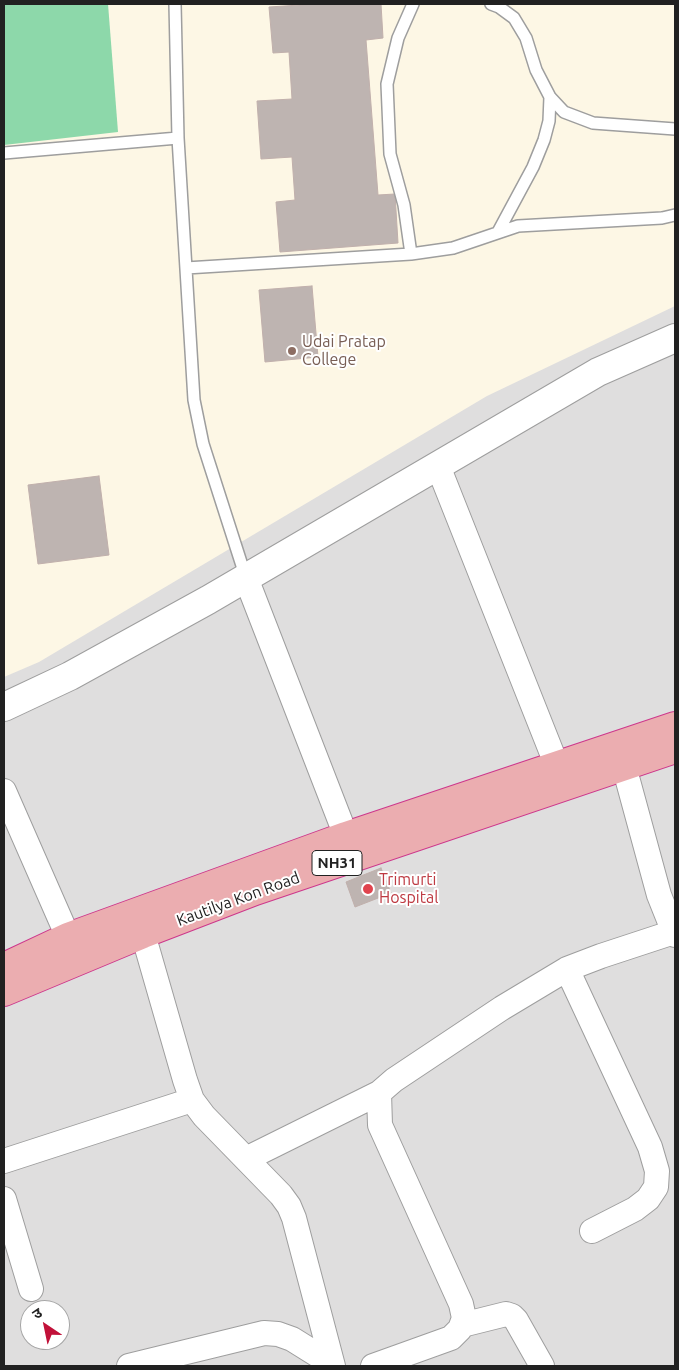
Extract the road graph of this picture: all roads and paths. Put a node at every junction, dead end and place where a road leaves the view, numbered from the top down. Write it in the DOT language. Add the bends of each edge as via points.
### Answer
graph roads {
  1 [pos="174,4"];
  2 [pos="414,4"];
  3 [pos="491,4"];
  4 [pos="550,97"];
  5 [pos="675,129"];
  6 [pos="178,138"];
  7 [pos="4,153"];
  8 [pos="675,216"];
  9 [pos="498,232"];
  10 [pos="411,254"];
  11 [pos="186,268"];
  12 [pos="675,338"];
  13 [pos="438,466"];
  14 [pos="246,578"];
  15 [pos="4,707"];
  16 [pos="675,726"];
  17 [pos="675,749"];
  18 [pos="622,756"];
  19 [pos="557,766"];
  20 [pos="4,791"];
  21 [pos="346,836"];
  22 [pos="143,934"];
  23 [pos="675,934"];
  24 [pos="68,937"];
  25 [pos="4,967"];
  26 [pos="567,969"];
  27 [pos="4,992"];
  28 [pos="379,1093"];
  29 [pos="192,1100"];
  30 [pos="246,1159"];
  31 [pos="4,1161"];
  32 [pos="4,1199"];
  33 [pos="592,1231"];
  34 [pos="31,1288"];
  35 [pos="462,1325"];
  36 [pos="332,1365"];
  37 [pos="129,1366"];
  38 [pos="373,1366"];
  39 [pos="542,1366"];
  1 -- 6 [label="lane"];
  2 -- 10 [label="lane" via="398,38 387,84 390,154 404,205"];
  3 -- 4 [label="lane" via="514,18 526,38 536,70"];
  4 -- 5 [label="lane" via="564,112 593,123"];
  4 -- 9 [label="lane" via="544,140"];
  6 -- 7 [label="lane"];
  6 -- 11 [label="lane"];
  8 -- 9 [label="lane" via="518,226"];
  9 -- 10 [label="lane" via="453,248"];
  10 -- 11 [label="lane"];
  11 -- 14 [label="lane" via="194,400 203,444"];
  12 -- 13 [label="street" via="598,372"];
  13 -- 14 [label="street"];
  13 -- 19 [label="street"];
  14 -- 15 [label="street" via="70,676"];
  14 -- 21 [label="street"];
  16 -- 18 [label="highway, Kautilya Kon Road / NH31"];
  17 -- 18 [label="highway, Kautilya Kon Road / NH31"];
  18 -- 19 [label="highway, Kautilya Kon Road / NH31"];
  18 -- 22 [label="highway, Kautilya Kon Road / NH31"];
  18 -- 23 [label="street" via="659,895"];
  19 -- 21 [label="highway, Kautilya Kon Road / NH31"];
  20 -- 24 [label="street"];
  21 -- 24 [label="highway, Kautilya Kon Road / NH31"];
  22 -- 27 [label="highway, Kautilya Kon Road / NH31"];
  22 -- 29 [label="street"];
  23 -- 26 [label="street"];
  24 -- 25 [label="highway, Kautilya Kon Road / NH31"];
  26 -- 28 [label="street" via="485,1019"];
  26 -- 33 [label="street" via="650,1146 657,1171 656,1187 648,1198 635,1209"];
  28 -- 30 [label="street"];
  28 -- 35 [label="street" via="380,1125 460,1304 464,1318"];
  29 -- 30 [label="street"];
  29 -- 31 [label="street"];
  30 -- 36 [label="street" via="289,1206"];
  32 -- 34 [label="street"];
  35 -- 38 [label="street" via="451,1338"];
  35 -- 39 [label="street" via="506,1314 512,1316"];
  36 -- 37 [label="street" via="292,1339 264,1333"];
}
